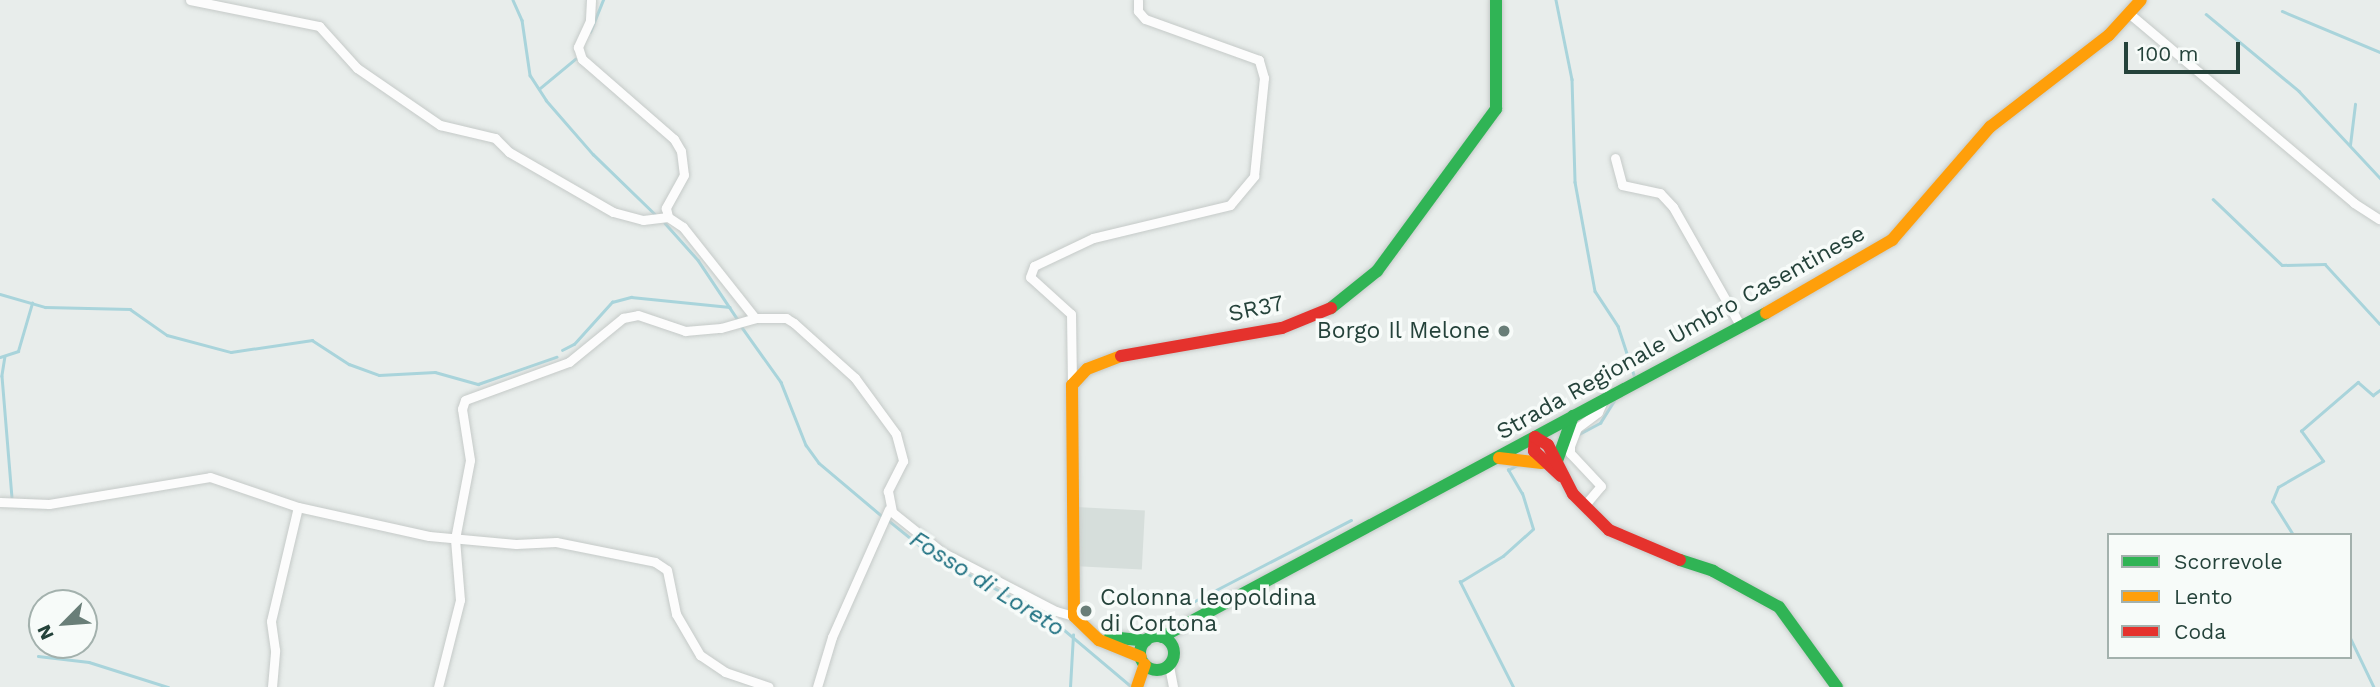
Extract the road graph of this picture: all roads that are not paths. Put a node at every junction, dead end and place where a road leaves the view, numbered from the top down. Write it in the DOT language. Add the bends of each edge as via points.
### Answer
graph roads {
  1 [pos="190,0"];
  2 [pos="591,0"];
  3 [pos="1138,0"];
  4 [pos="1496,0"];
  5 [pos="2141,0"];
  6 [pos="2131,15"];
  7 [pos="1615,158"];
  8 [pos="668,218"];
  9 [pos="2379,219"];
  10 [pos="755,318"];
  11 [pos="1740,325"];
  12 [pos="1073,385"];
  13 [pos="1602,398"];
  14 [pos="1575,413"];
  15 [pos="1535,437"];
  16 [pos="1499,458"];
  17 [pos="1557,461"];
  18 [pos="1542,463"];
  19 [pos="1561,476"];
  20 [pos="0,502"];
  21 [pos="1584,506"];
  22 [pos="298,507"];
  23 [pos="888,511"];
  24 [pos="455,539"];
  25 [pos="1077,620"];
  26 [pos="1183,627"];
  27 [pos="1162,637"];
  28 [pos="1146,641"];
  29 [pos="1174,652"];
  30 [pos="1143,660"];
  31 [pos="1163,668"];
  32 [pos="1138,684"];
  33 [pos="272,687"];
  34 [pos="438,687"];
  35 [pos="769,687"];
  36 [pos="817,687"];
  37 [pos="1173,687"];
  38 [pos="1837,687"];
  1 -- 8 [label="street" via="320,26 357,68 440,125 495,138 509,152 612,212 643,220"];
  2 -- 8 [label="street" via="590,20 578,47 582,60 674,139 681,151 684,174 666,208"];
  3 -- 12 [label="street" via="1138,11 1146,19 1259,60 1264,78 1254,176 1230,205 1093,238 1034,266 1030,277 1071,314"];
  4 -- 12 [label="main road, SR37" via="1496,109 1377,271 1328,310 1282,328 1119,356 1087,369"];
  5 -- 6 [label="main road, Strada Regionale Umbro Casentinese"];
  6 -- 9 [label="street" via="2354,203"];
  6 -- 11 [label="main road, Strada Regionale Umbro Casentinese" via="1990,127 1892,240 1841,273"];
  7 -- 11 [label="street" via="1622,185 1660,192 1673,207"];
  8 -- 10 [label="street" via="683,227"];
  10 -- 23 [label="street" via="786,318 794,323 867,393 903,449 903,461 888,491"];
  10 -- 24 [label="street" via="685,331 651,317 623,318 569,362 465,400 462,408 470,460"];
  11 -- 13 [label="main road, Strada Regionale Umbro Casentinese"];
  12 -- 25 [label="main road"];
  13 -- 14 [label="main road, Strada Regionale Umbro Casentinese"];
  13 -- 21 [label="street" via="1598,412 1577,428 1570,446 1570,453 1601,486"];
  14 -- 15 [label="main road, Strada Regionale Umbro Casentinese"];
  14 -- 17 [label="main road"];
  15 -- 16 [label="main road, Strada Regionale Umbro Casentinese"];
  15 -- 17 [label="main road" via="1548,445"];
  15 -- 18 [label="main road" via="1534,451"];
  16 -- 18 [label="main road"];
  16 -- 26 [label="main road, Strada Regionale Umbro Casentinese" via="1363,526"];
  17 -- 19 [label="main road"];
  18 -- 19 [label="main road"];
  19 -- 21 [label="main road"];
  20 -- 22 [label="street" via="49,504 210,477"];
  21 -- 38 [label="main road" via="1625,540 1713,571 1779,607"];
  22 -- 24 [label="street"];
  22 -- 33 [label="street" via="271,621 275,650"];
  23 -- 25 [label="street" via="942,552"];
  23 -- 36 [label="street" via="824,659"];
  24 -- 34 [label="street" via="460,600"];
  24 -- 35 [label="street" via="556,542 655,562 667,570 676,614 700,655 725,672"];
  25 -- 28 [label="main road" via="1117,639"];
  25 -- 30 [label="main road" via="1099,640"];
  26 -- 27 [label="main road, Strada Regionale Umbro Casentinese"];
  26 -- 29 [label="main road"];
  27 -- 28 [label="main road"];
  27 -- 29 [label="main road"];
  28 -- 30 [label="main road"];
  29 -- 31 [label="main road"];
  30 -- 31 [label="main road"];
  30 -- 32 [label="main road"];
  31 -- 32 [label="main road"];
  31 -- 37 [label="street"];
}
